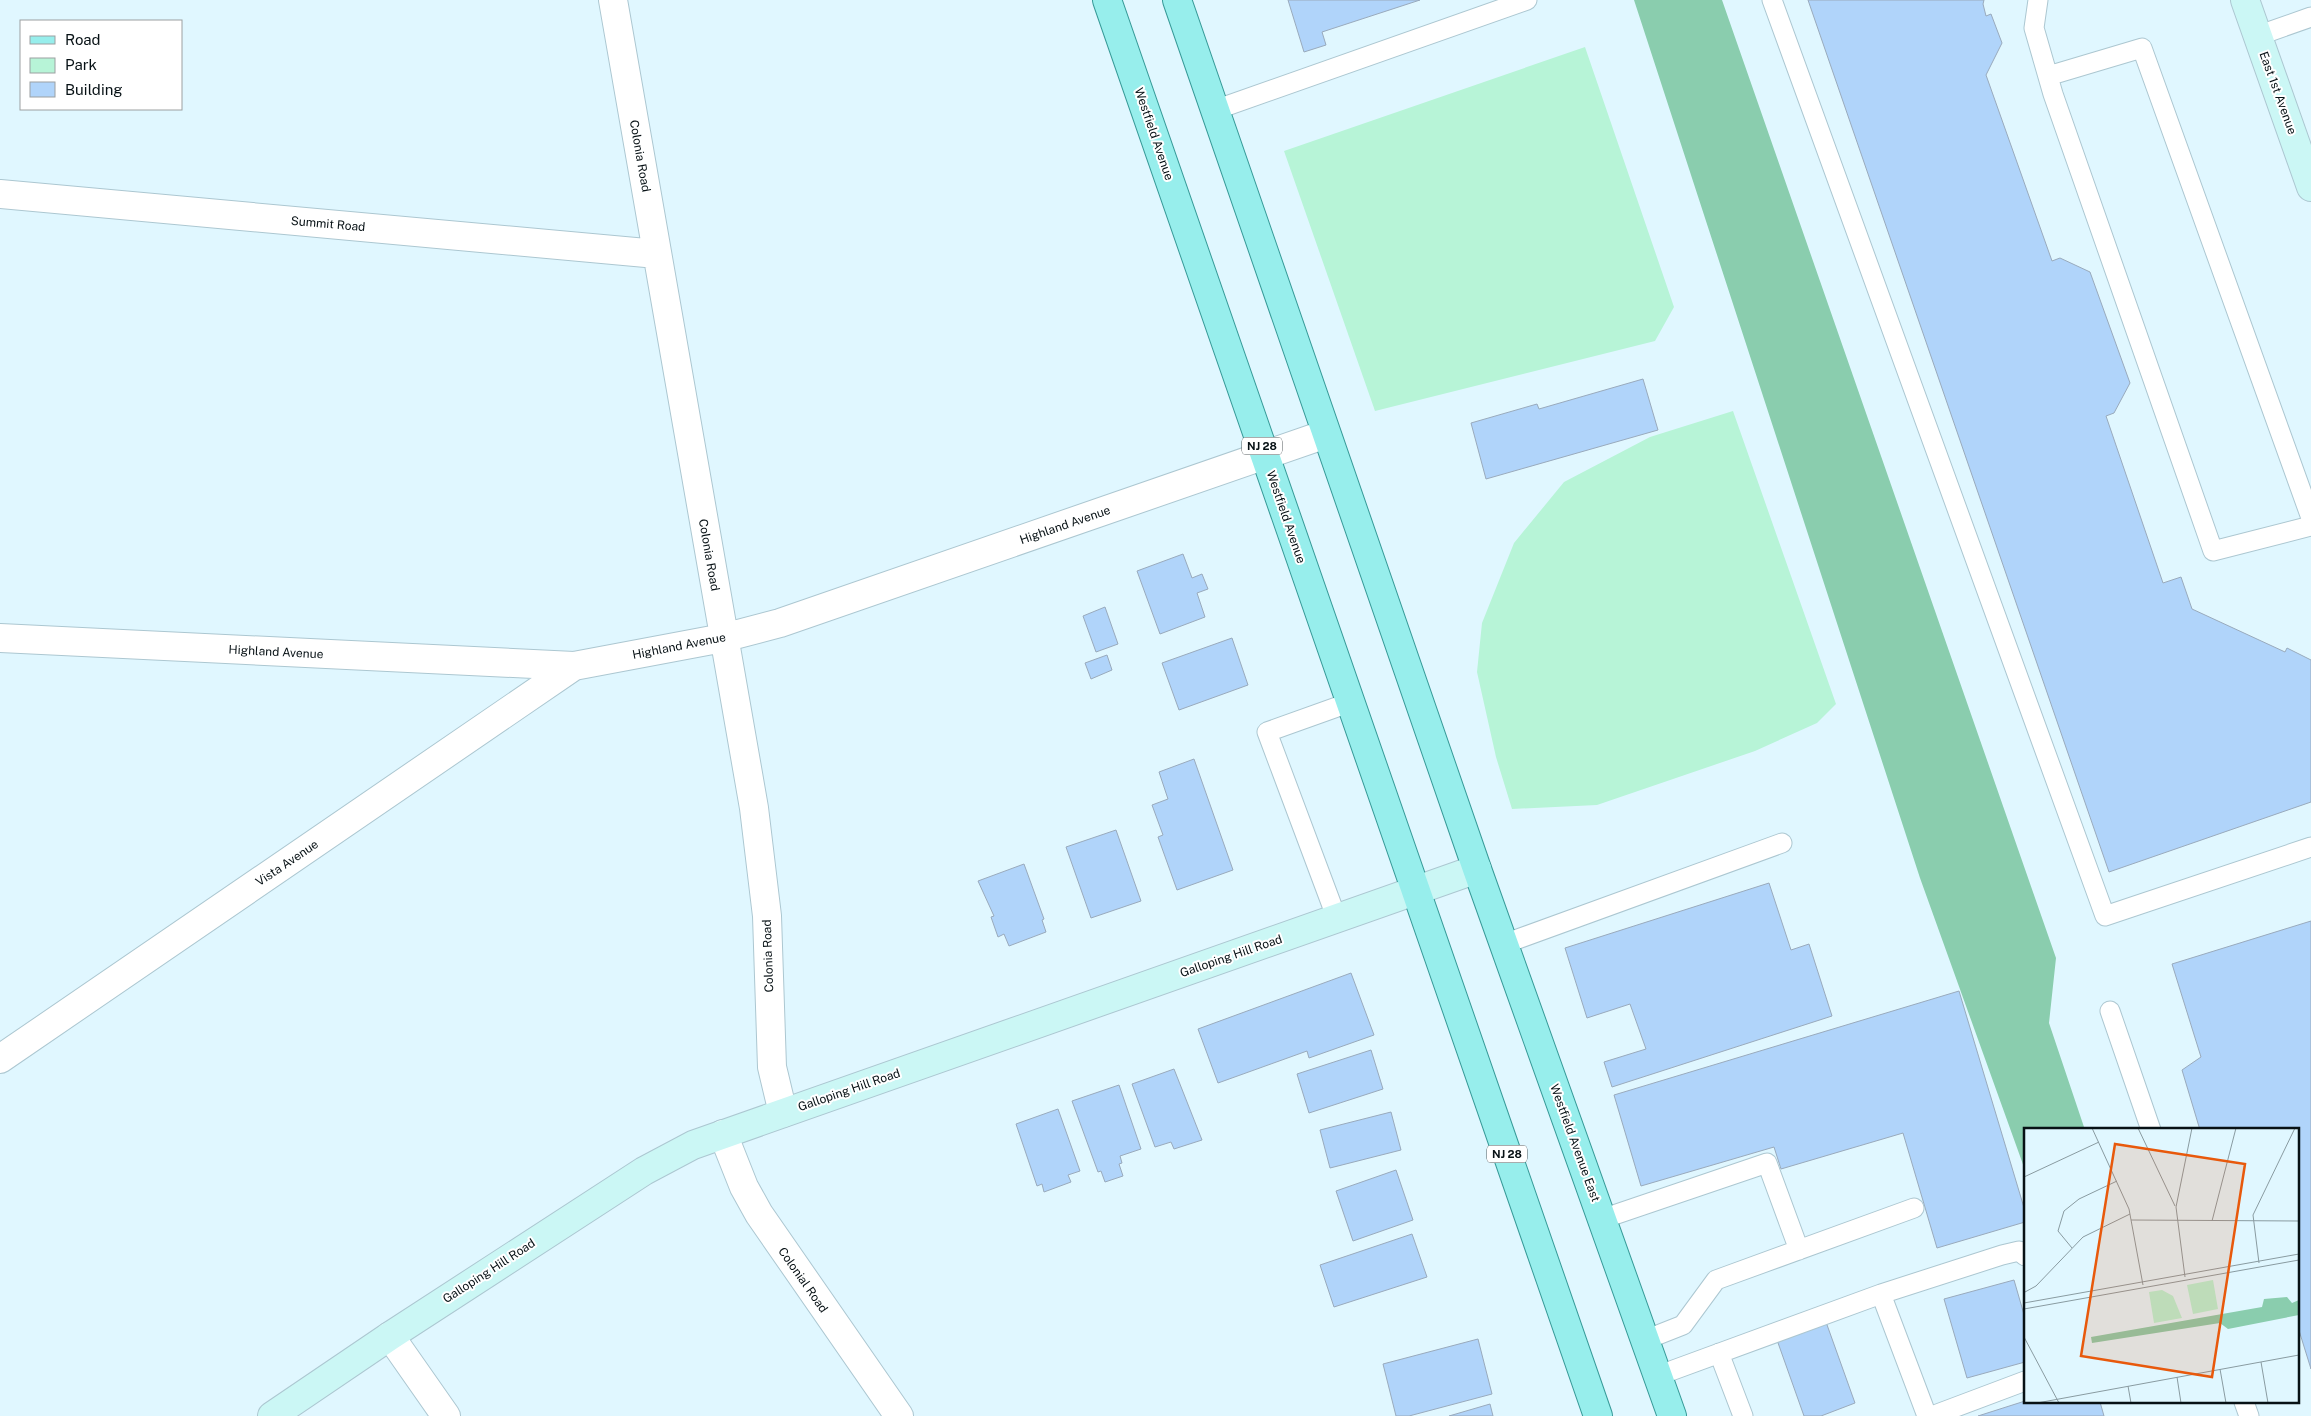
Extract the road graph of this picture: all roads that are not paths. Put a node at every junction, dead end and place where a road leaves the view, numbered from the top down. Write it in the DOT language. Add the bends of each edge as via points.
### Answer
graph roads {
  1 [pos="613,0"];
  2 [pos="1107,0"];
  3 [pos="1177,0"];
  4 [pos="1527,0"];
  5 [pos="1772,0"];
  6 [pos="2038,0"];
  7 [pos="2245,0"];
  8 [pos="2311,17"];
  9 [pos="2257,36"];
  10 [pos="2048,76"];
  11 [pos="1215,110"];
  12 [pos="2311,187"];
  13 [pos="0,194"];
  14 [pos="656,254"];
  15 [pos="1326,434"];
  16 [pos="1265,457"];
  17 [pos="2311,518"];
  18 [pos="2311,526"];
  19 [pos="0,638"];
  20 [pos="723,638"];
  21 [pos="574,666"];
  22 [pos="1351,702"];
  23 [pos="1782,843"];
  24 [pos="2311,847"];
  25 [pos="1477,870"];
  26 [pos="1417,892"];
  27 [pos="1337,919"];
  28 [pos="1504,944"];
  29 [pos="2110,1010"];
  30 [pos="0,1059"];
  31 [pos="782,1113"];
  32 [pos="2150,1128"];
  33 [pos="723,1134"];
  34 [pos="1914,1208"];
  35 [pos="1602,1218"];
  36 [pos="1799,1250"];
  37 [pos="2024,1255"];
  38 [pos="1881,1294"];
  39 [pos="390,1336"];
  40 [pos="1645,1340"];
  41 [pos="1719,1353"];
  42 [pos="1657,1376"];
  43 [pos="2024,1381"];
  44 [pos="2245,1404"];
  45 [pos="272,1416"];
  46 [pos="446,1416"];
  47 [pos="899,1416"];
  48 [pos="1598,1416"];
  49 [pos="1672,1416"];
  50 [pos="1743,1416"];
  51 [pos="1927,1416"];
  52 [pos="1932,1416"];
  53 [pos="2249,1416"];
  1 -- 14 [label="street, Colonia Road"];
  2 -- 16 [label="main road, Westfield Avenue / NJ 28"];
  3 -- 11 [label="main road"];
  4 -- 11 [label="lane"];
  5 -- 24 [label="lane" via="2105,916"];
  6 -- 10 [label="lane" via="2034,28"];
  7 -- 9 [label="main road, East 1st Avenue"];
  8 -- 9 [label="lane"];
  9 -- 12 [label="main road, East 1st Avenue"];
  10 -- 17 [label="lane" via="2142,48"];
  10 -- 18 [label="lane" via="2213,550"];
  11 -- 15 [label="main road"];
  13 -- 14 [label="street, Summit Road"];
  14 -- 20 [label="street, Colonia Road"];
  15 -- 16 [label="street, Highland Avenue"];
  15 -- 25 [label="main road"];
  16 -- 20 [label="street, Highland Avenue" via="780,623"];
  16 -- 22 [label="main road, Westfield Avenue / NJ 28"];
  19 -- 21 [label="street, Highland Avenue"];
  20 -- 21 [label="street, Highland Avenue"];
  20 -- 31 [label="street, Colonia Road" via="762,866 770,961 770,1046"];
  21 -- 30 [label="street, Vista Avenue"];
  22 -- 26 [label="main road, Westfield Avenue / NJ 28"];
  22 -- 27 [label="lane" via="1267,732"];
  23 -- 28 [label="lane"];
  25 -- 26 [label="main road, Galloping Hill Road"];
  25 -- 28 [label="main road, Westfield Avenue East"];
  26 -- 27 [label="main road, Galloping Hill Road"];
  26 -- 48 [label="main road, NJ 28"];
  27 -- 31 [label="main road, Galloping Hill Road"];
  28 -- 35 [label="main road, Westfield Avenue East"];
  29 -- 32 [label="lane"];
  31 -- 33 [label="main road, Galloping Hill Road"];
  33 -- 39 [label="main road, Galloping Hill Road" via="644,1171"];
  33 -- 47 [label="street, Colonial Road" via="759,1214"];
  34 -- 36 [label="lane"];
  35 -- 36 [label="lane" via="1767,1162"];
  35 -- 40 [label="main road, Westfield Avenue East"];
  36 -- 40 [label="lane" via="1716,1280 1683,1325"];
  37 -- 38 [label="lane" via="2019,1251 2002,1255"];
  38 -- 41 [label="lane"];
  38 -- 51 [label="lane"];
  39 -- 45 [label="main road, Galloping Hill Road"];
  39 -- 46 [label="street"];
  40 -- 42 [label="main road, Westfield Avenue East"];
  41 -- 42 [label="lane"];
  41 -- 50 [label="lane"];
  42 -- 49 [label="main road, Westfield Avenue East"];
  43 -- 52 [label="lane"];
  44 -- 53 [label="lane"];
}
